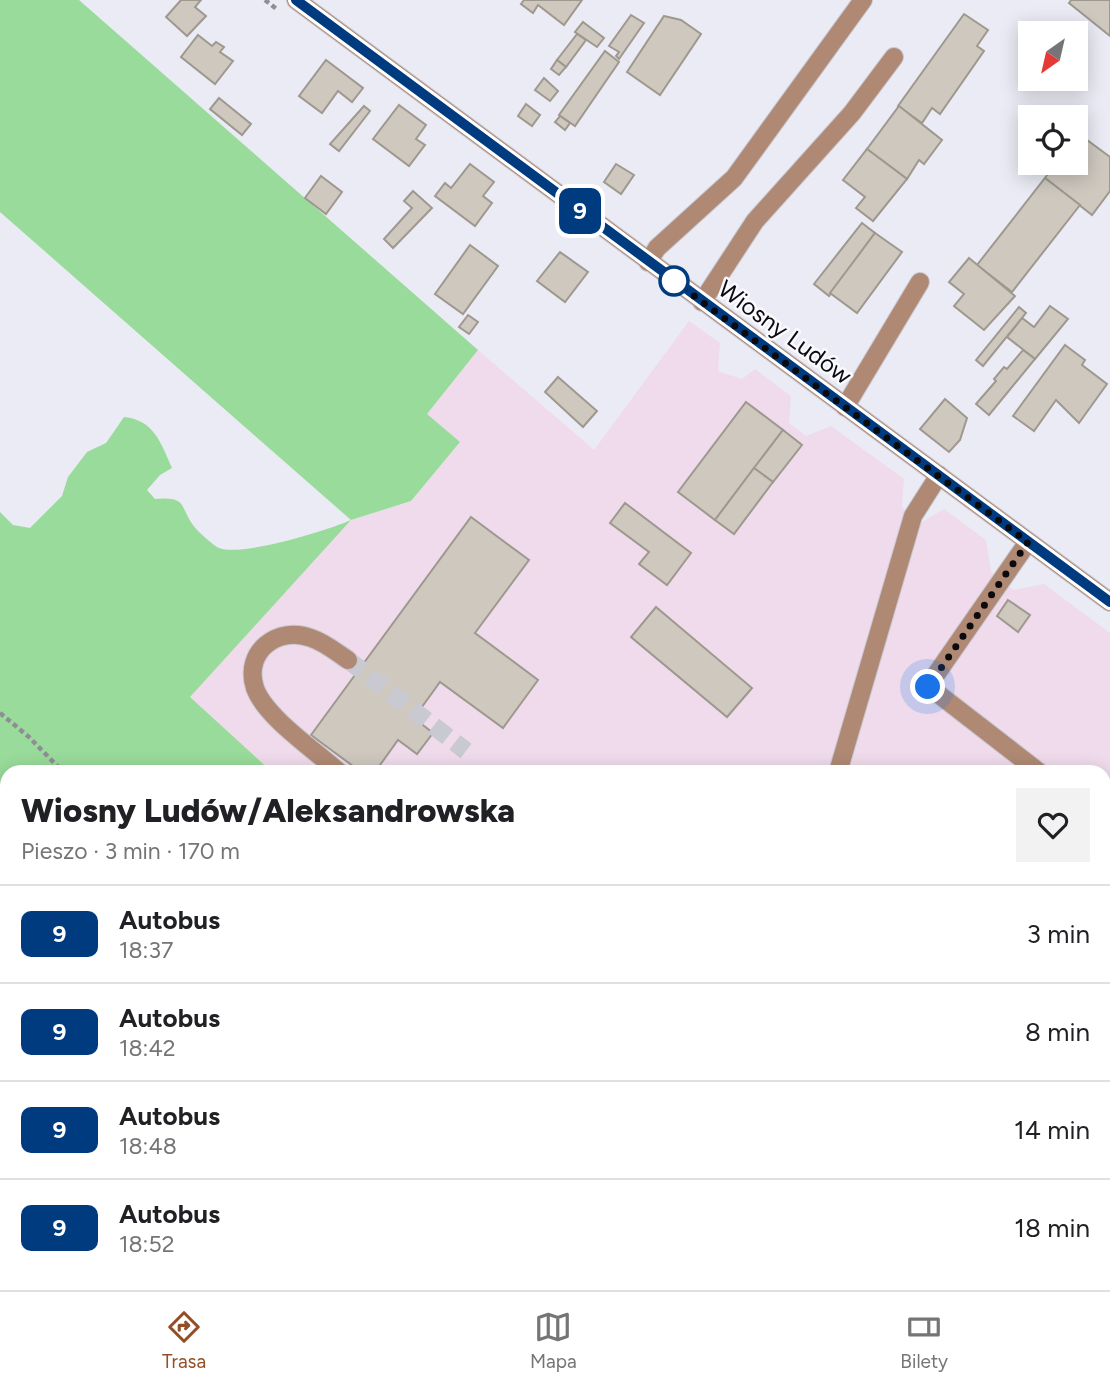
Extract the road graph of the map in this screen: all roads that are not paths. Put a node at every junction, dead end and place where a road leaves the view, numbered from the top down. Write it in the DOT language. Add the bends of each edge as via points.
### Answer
graph roads {
  1 [pos="296,0"];
  2 [pos="863,0"];
  3 [pos="894,57"];
  4 [pos="648,262"];
  5 [pos="920,282"];
  6 [pos="702,302"];
  7 [pos="845,407"];
  8 [pos="939,475"];
  9 [pos="1028,542"];
  10 [pos="1110,602"];
  11 [pos="348,660"];
  12 [pos="331,765"];
  13 [pos="840,765"];
  14 [pos="1030,765"];
  1 -- 4 [label="street, Wiosny Ludów"];
  2 -- 4 [label="street" via="734,178 657,248"];
  3 -- 6 [label="street" via="852,113 755,221"];
  4 -- 6 [label="street, Wiosny Ludów"];
  5 -- 7 [label="street"];
  6 -- 7 [label="street, Wiosny Ludów"];
  7 -- 8 [label="street, Wiosny Ludów"];
  8 -- 9 [label="street, Wiosny Ludów"];
  8 -- 13 [label="street" via="913,516"];
  9 -- 10 [label="street, Wiosny Ludów"];
  9 -- 14 [label="street" via="928,687"];
  11 -- 12 [label="street" via="311,637 290,634 274,638 260,650 253,667 256,689 269,709"];
}
